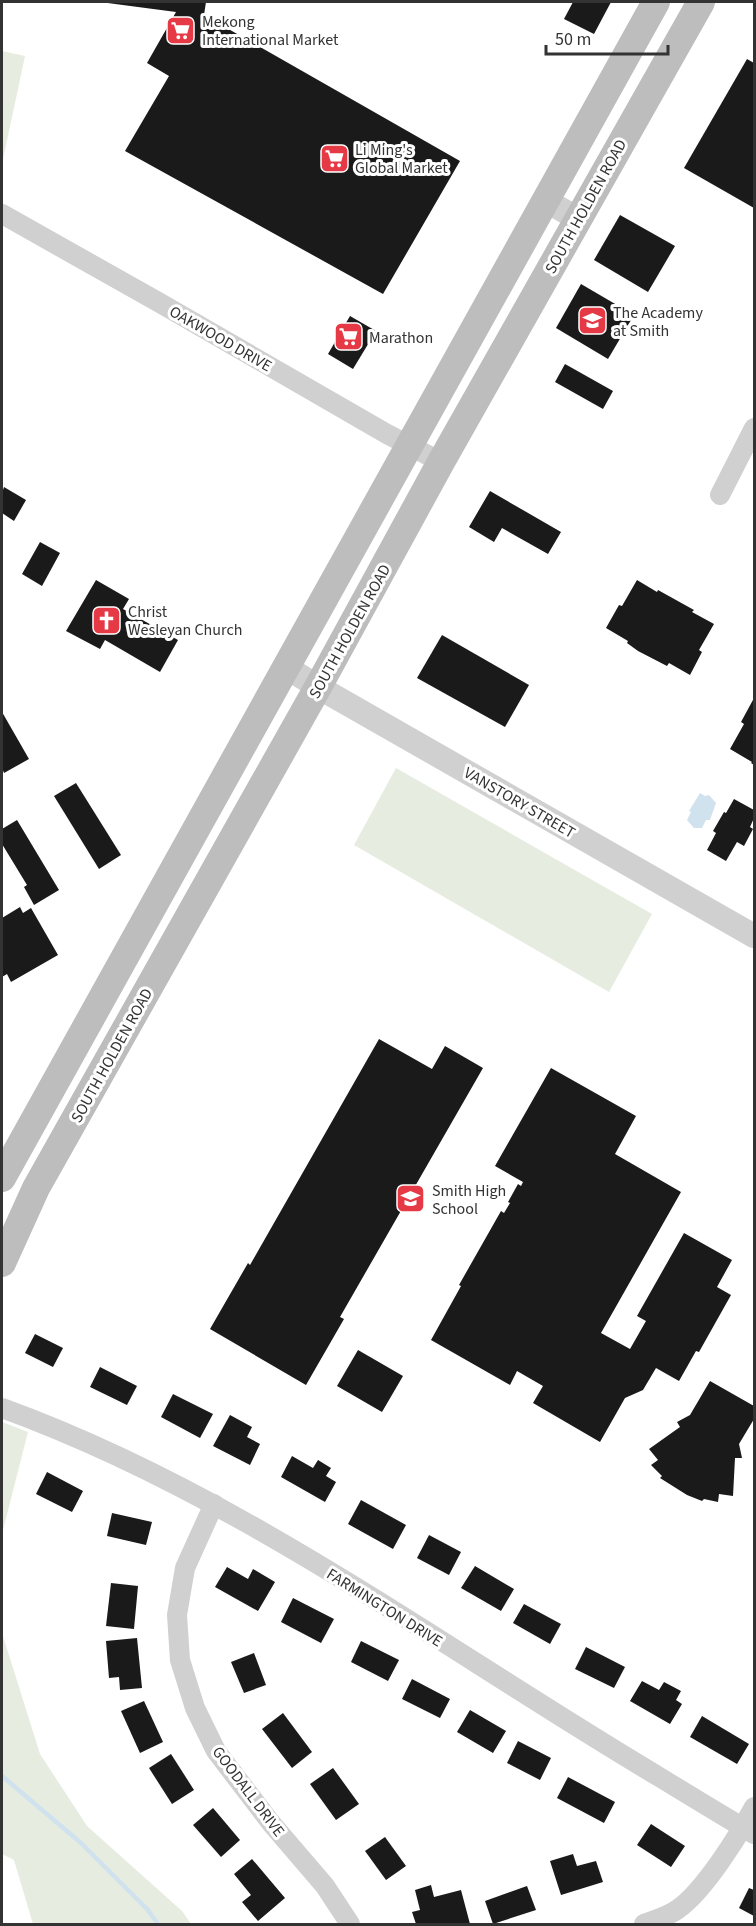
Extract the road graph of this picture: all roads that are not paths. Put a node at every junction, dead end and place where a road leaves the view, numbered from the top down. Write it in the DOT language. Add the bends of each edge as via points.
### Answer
graph roads {
  1 [pos="656,2"];
  2 [pos="701,2"];
  3 [pos="545,200"];
  4 [pos="2,214"];
  5 [pos="578,219"];
  6 [pos="754,428"];
  7 [pos="408,446"];
  8 [pos="441,462"];
  9 [pos="720,495"];
  10 [pos="286,667"];
  11 [pos="318,687"];
  12 [pos="754,936"];
  13 [pos="2,1178"];
  14 [pos="2,1263"];
  15 [pos="2,1408"];
  16 [pos="214,1504"];
  17 [pos="754,1807"];
  18 [pos="749,1831"];
  19 [pos="350,1924"];
  20 [pos="644,1924"];
  1 -- 3 [label="main road"];
  2 -- 5 [label="main road, SOUTH HOLDEN ROAD"];
  3 -- 5 [label="street"];
  3 -- 7 [label="main road"];
  4 -- 7 [label="street, OAKWOOD DRIVE"];
  5 -- 8 [label="main road, SOUTH HOLDEN ROAD"];
  6 -- 9 [label="street"];
  7 -- 8 [label="street, OAKWOOD DRIVE"];
  7 -- 10 [label="main road"];
  8 -- 11 [label="main road, SOUTH HOLDEN ROAD"];
  10 -- 11 [label="street, VANSTORY STREET"];
  10 -- 13 [label="main road"];
  11 -- 12 [label="street, VANSTORY STREET"];
  11 -- 14 [label="main road, SOUTH HOLDEN ROAD" via="36,1188"];
  15 -- 16 [label="street, FARMINGTON DRIVE" via="57,1428"];
  16 -- 18 [label="street, FARMINGTON DRIVE"];
  16 -- 19 [label="street, GOODALL DRIVE" via="185,1568 177,1615 180,1660 195,1708 216,1751 325,1886"];
  17 -- 18 [label="street"];
  18 -- 20 [label="street" via="679,1909"];
}
